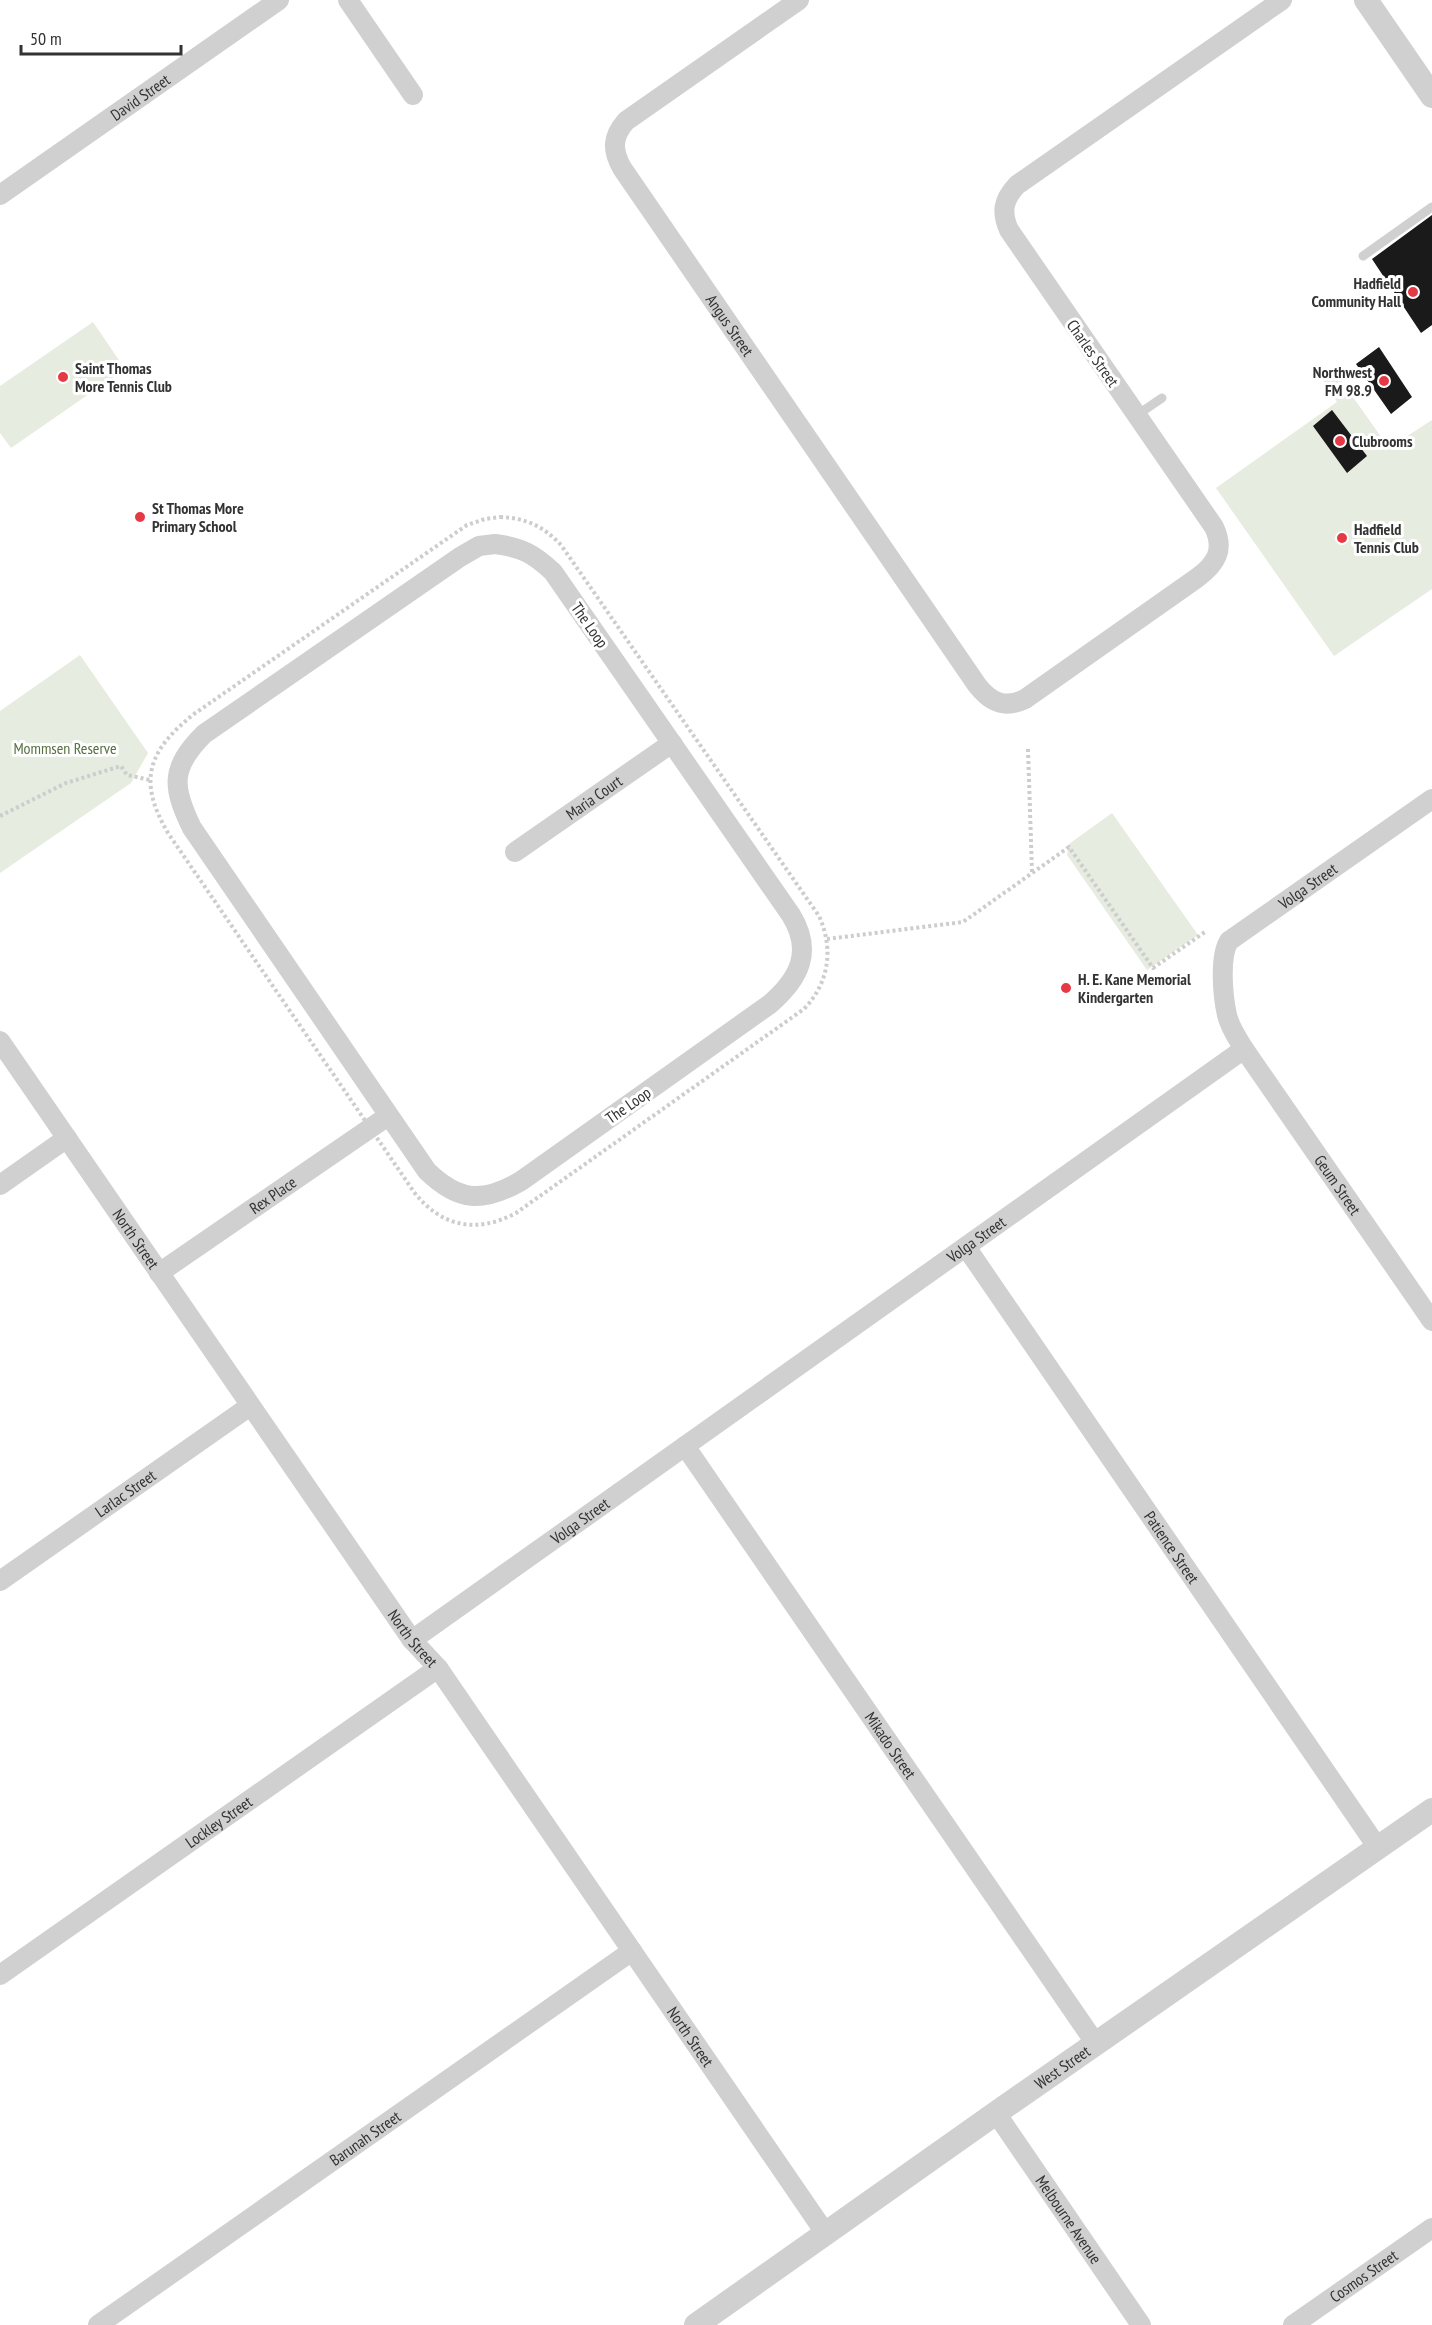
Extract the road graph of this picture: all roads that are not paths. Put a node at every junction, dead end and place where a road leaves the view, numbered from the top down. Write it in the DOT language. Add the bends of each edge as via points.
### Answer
graph roads {
  1 [pos="279,0"];
  2 [pos="348,0"];
  3 [pos="799,0"];
  4 [pos="1282,0"];
  5 [pos="1366,0"];
  6 [pos="413,95"];
  7 [pos="1432,96"];
  8 [pos="0,195"];
  9 [pos="1432,207"];
  10 [pos="1363,256"];
  11 [pos="1162,398"];
  12 [pos="1137,415"];
  13 [pos="989,698"];
  14 [pos="672,743"];
  15 [pos="1432,799"];
  16 [pos="515,852"];
  17 [pos="0,1041"];
  18 [pos="1244,1049"];
  19 [pos="388,1116"];
  20 [pos="67,1138"];
  21 [pos="0,1185"];
  22 [pos="966,1247"];
  23 [pos="159,1273"];
  24 [pos="1432,1321"];
  25 [pos="250,1406"];
  26 [pos="685,1446"];
  27 [pos="0,1581"];
  28 [pos="412,1640"];
  29 [pos="438,1668"];
  30 [pos="1432,1810"];
  31 [pos="1378,1848"];
  32 [pos="632,1951"];
  33 [pos="0,1975"];
  34 [pos="1096,2044"];
  35 [pos="996,2113"];
  36 [pos="1432,2228"];
  37 [pos="826,2234"];
  38 [pos="98,2325"];
  39 [pos="696,2325"];
  40 [pos="1141,2325"];
  41 [pos="1293,2325"];
  1 -- 8 [label="street, David Street"];
  2 -- 6 [label="street"];
  3 -- 13 [label="street, Angus Street" via="626,122 618,130 614,149 622,168"];
  4 -- 12 [label="street, Charles Street" via="1017,185 1004,204 1009,231"];
  5 -- 7 [label="street"];
  9 -- 10 [label="lane"];
  11 -- 12 [label="lane"];
  12 -- 13 [label="street, Charles Street" via="1214,527 1220,550 1216,560 1197,578 1026,699 1006,705"];
  14 -- 16 [label="street, Maria Court"];
  14 -- 19 [label="street, The Loop" via="799,928 803,951 785,991 521,1181 486,1197 442,1186"];
  14 -- 19 [label="street, The Loop" via="553,572 522,549 495,544 479,546 460,557 204,734 190,748 182,761 177,784 180,803 192,828"];
  15 -- 18 [label="street, Volga Street" via="1229,941 1222,965 1227,1016"];
  17 -- 20 [label="street, North Street"];
  18 -- 22 [label="street, Volga Street"];
  18 -- 24 [label="street, Geum Street"];
  19 -- 23 [label="street, Rex Place"];
  20 -- 21 [label="street"];
  20 -- 23 [label="street, North Street"];
  22 -- 26 [label="street, Volga Street"];
  22 -- 31 [label="street, Patience Street"];
  23 -- 25 [label="street, North Street"];
  25 -- 27 [label="street, Larlac Street"];
  25 -- 28 [label="street, North Street"];
  26 -- 28 [label="street, Volga Street"];
  26 -- 34 [label="street, Mikado Street"];
  28 -- 29 [label="street, North Street"];
  29 -- 32 [label="street, North Street"];
  29 -- 33 [label="street, Lockley Street"];
  30 -- 31 [label="street, West Street"];
  31 -- 34 [label="street, West Street"];
  32 -- 37 [label="street, North Street"];
  32 -- 38 [label="street, Barunah Street"];
  34 -- 35 [label="street, West Street"];
  35 -- 37 [label="street, West Street"];
  35 -- 40 [label="street, Melbourne Avenue"];
  36 -- 41 [label="street, Cosmos Street"];
  37 -- 39 [label="street, West Street"];
}
